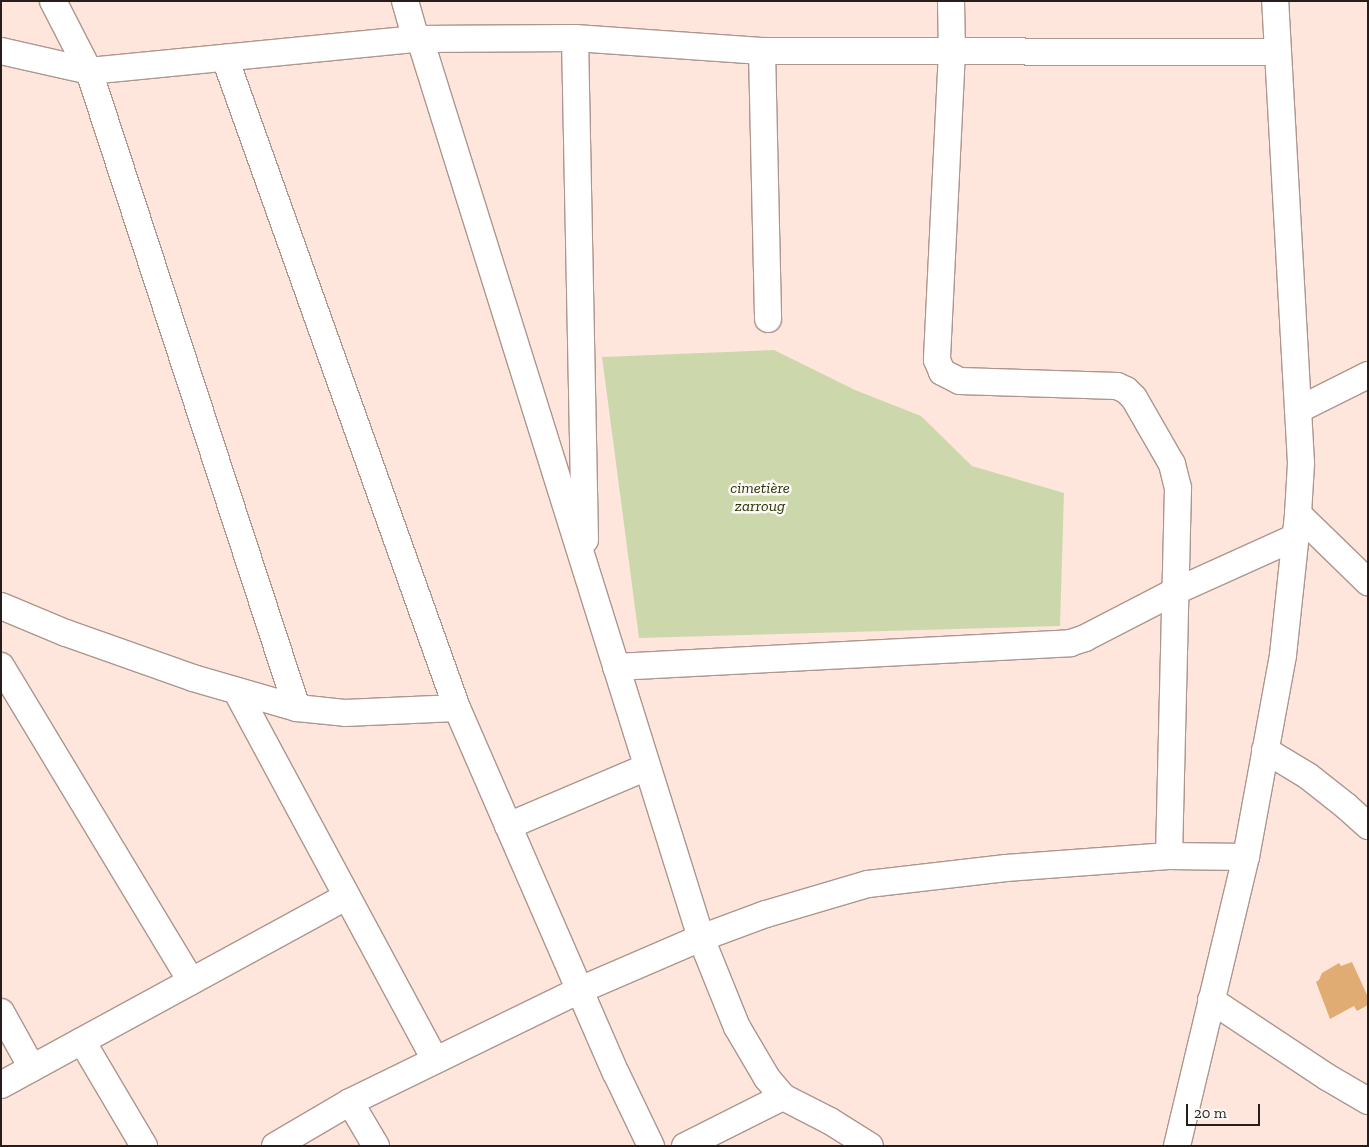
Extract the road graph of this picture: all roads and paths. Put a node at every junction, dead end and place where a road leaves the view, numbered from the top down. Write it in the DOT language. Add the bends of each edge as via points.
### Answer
graph roads {
  1 [pos="53,1"];
  2 [pos="405,1"];
  3 [pos="951,1"];
  4 [pos="1279,3"];
  5 [pos="575,38"];
  6 [pos="418,39"];
  7 [pos="1,51"];
  8 [pos="762,51"];
  9 [pos="952,51"];
  10 [pos="1277,52"];
  11 [pos="224,58"];
  12 [pos="89,71"];
  13 [pos="768,319"];
  14 [pos="1368,376"];
  15 [pos="1298,410"];
  16 [pos="1297,526"];
  17 [pos="586,570"];
  18 [pos="1368,582"];
  19 [pos="1174,592"];
  20 [pos="1,606"];
  21 [pos="1,666"];
  22 [pos="616,667"];
  23 [pos="237,692"];
  24 [pos="297,708"];
  25 [pos="457,708"];
  26 [pos="1265,750"];
  27 [pos="648,767"];
  28 [pos="508,826"];
  29 [pos="1368,826"];
  30 [pos="1169,856"];
  31 [pos="1246,857"];
  32 [pos="347,896"];
  33 [pos="701,938"];
  34 [pos="191,981"];
  35 [pos="580,990"];
  36 [pos="1211,1000"];
  37 [pos="1,1012"];
  38 [pos="82,1040"];
  39 [pos="435,1060"];
  40 [pos="32,1068"];
  41 [pos="1,1085"];
  42 [pos="784,1097"];
  43 [pos="1368,1101"];
  44 [pos="350,1102"];
  45 [pos="144,1146"];
  46 [pos="275,1146"];
  47 [pos="376,1146"];
  48 [pos="651,1146"];
  49 [pos="685,1146"];
  50 [pos="870,1146"];
  51 [pos="1177,1146"];
  1 -- 12 [label="street"];
  2 -- 6 [label="street"];
  3 -- 9 [label="street"];
  4 -- 10 [label="street"];
  5 -- 6 [label="street"];
  5 -- 8 [label="street"];
  5 -- 17 [label="street"];
  6 -- 11 [label="street"];
  6 -- 17 [label="street"];
  7 -- 12 [label="street"];
  8 -- 9 [label="street"];
  8 -- 13 [label="street"];
  9 -- 10 [label="street"];
  9 -- 19 [label="street" via="937,360 942,372 960,381 1103,384 1126,390 1134,398 1172,464 1178,488"];
  10 -- 15 [label="street"];
  11 -- 12 [label="street"];
  11 -- 25 [label="street"];
  12 -- 24 [label="street"];
  14 -- 15 [label="street"];
  15 -- 16 [label="street" via="1301,463"];
  16 -- 18 [label="street"];
  16 -- 19 [label="street"];
  16 -- 26 [label="street" via="1284,655"];
  17 -- 22 [label="street"];
  19 -- 22 [label="street" via="1070,643"];
  19 -- 30 [label="street"];
  20 -- 23 [label="street" via="66,633"];
  21 -- 34 [label="street"];
  22 -- 27 [label="street"];
  23 -- 24 [label="street"];
  23 -- 32 [label="street"];
  24 -- 25 [label="street" via="345,712"];
  25 -- 28 [label="street"];
  26 -- 29 [label="street" via="1308,776"];
  26 -- 31 [label="street"];
  27 -- 28 [label="street"];
  27 -- 33 [label="street"];
  28 -- 35 [label="street"];
  30 -- 31 [label="street"];
  30 -- 33 [label="street" via="1006,868 868,884 766,914"];
  31 -- 36 [label="street"];
  32 -- 34 [label="street"];
  32 -- 39 [label="street"];
  33 -- 35 [label="street"];
  33 -- 42 [label="street" via="737,1027 759,1065"];
  34 -- 38 [label="street"];
  35 -- 39 [label="street"];
  35 -- 48 [label="street"];
  36 -- 43 [label="street"];
  36 -- 51 [label="street"];
  37 -- 40 [label="street"];
  38 -- 40 [label="street"];
  38 -- 45 [label="street"];
  39 -- 44 [label="street"];
  40 -- 41 [label="street"];
  42 -- 49 [label="street"];
  42 -- 50 [label="street"];
  44 -- 46 [label="street"];
  44 -- 47 [label="street"];
}
